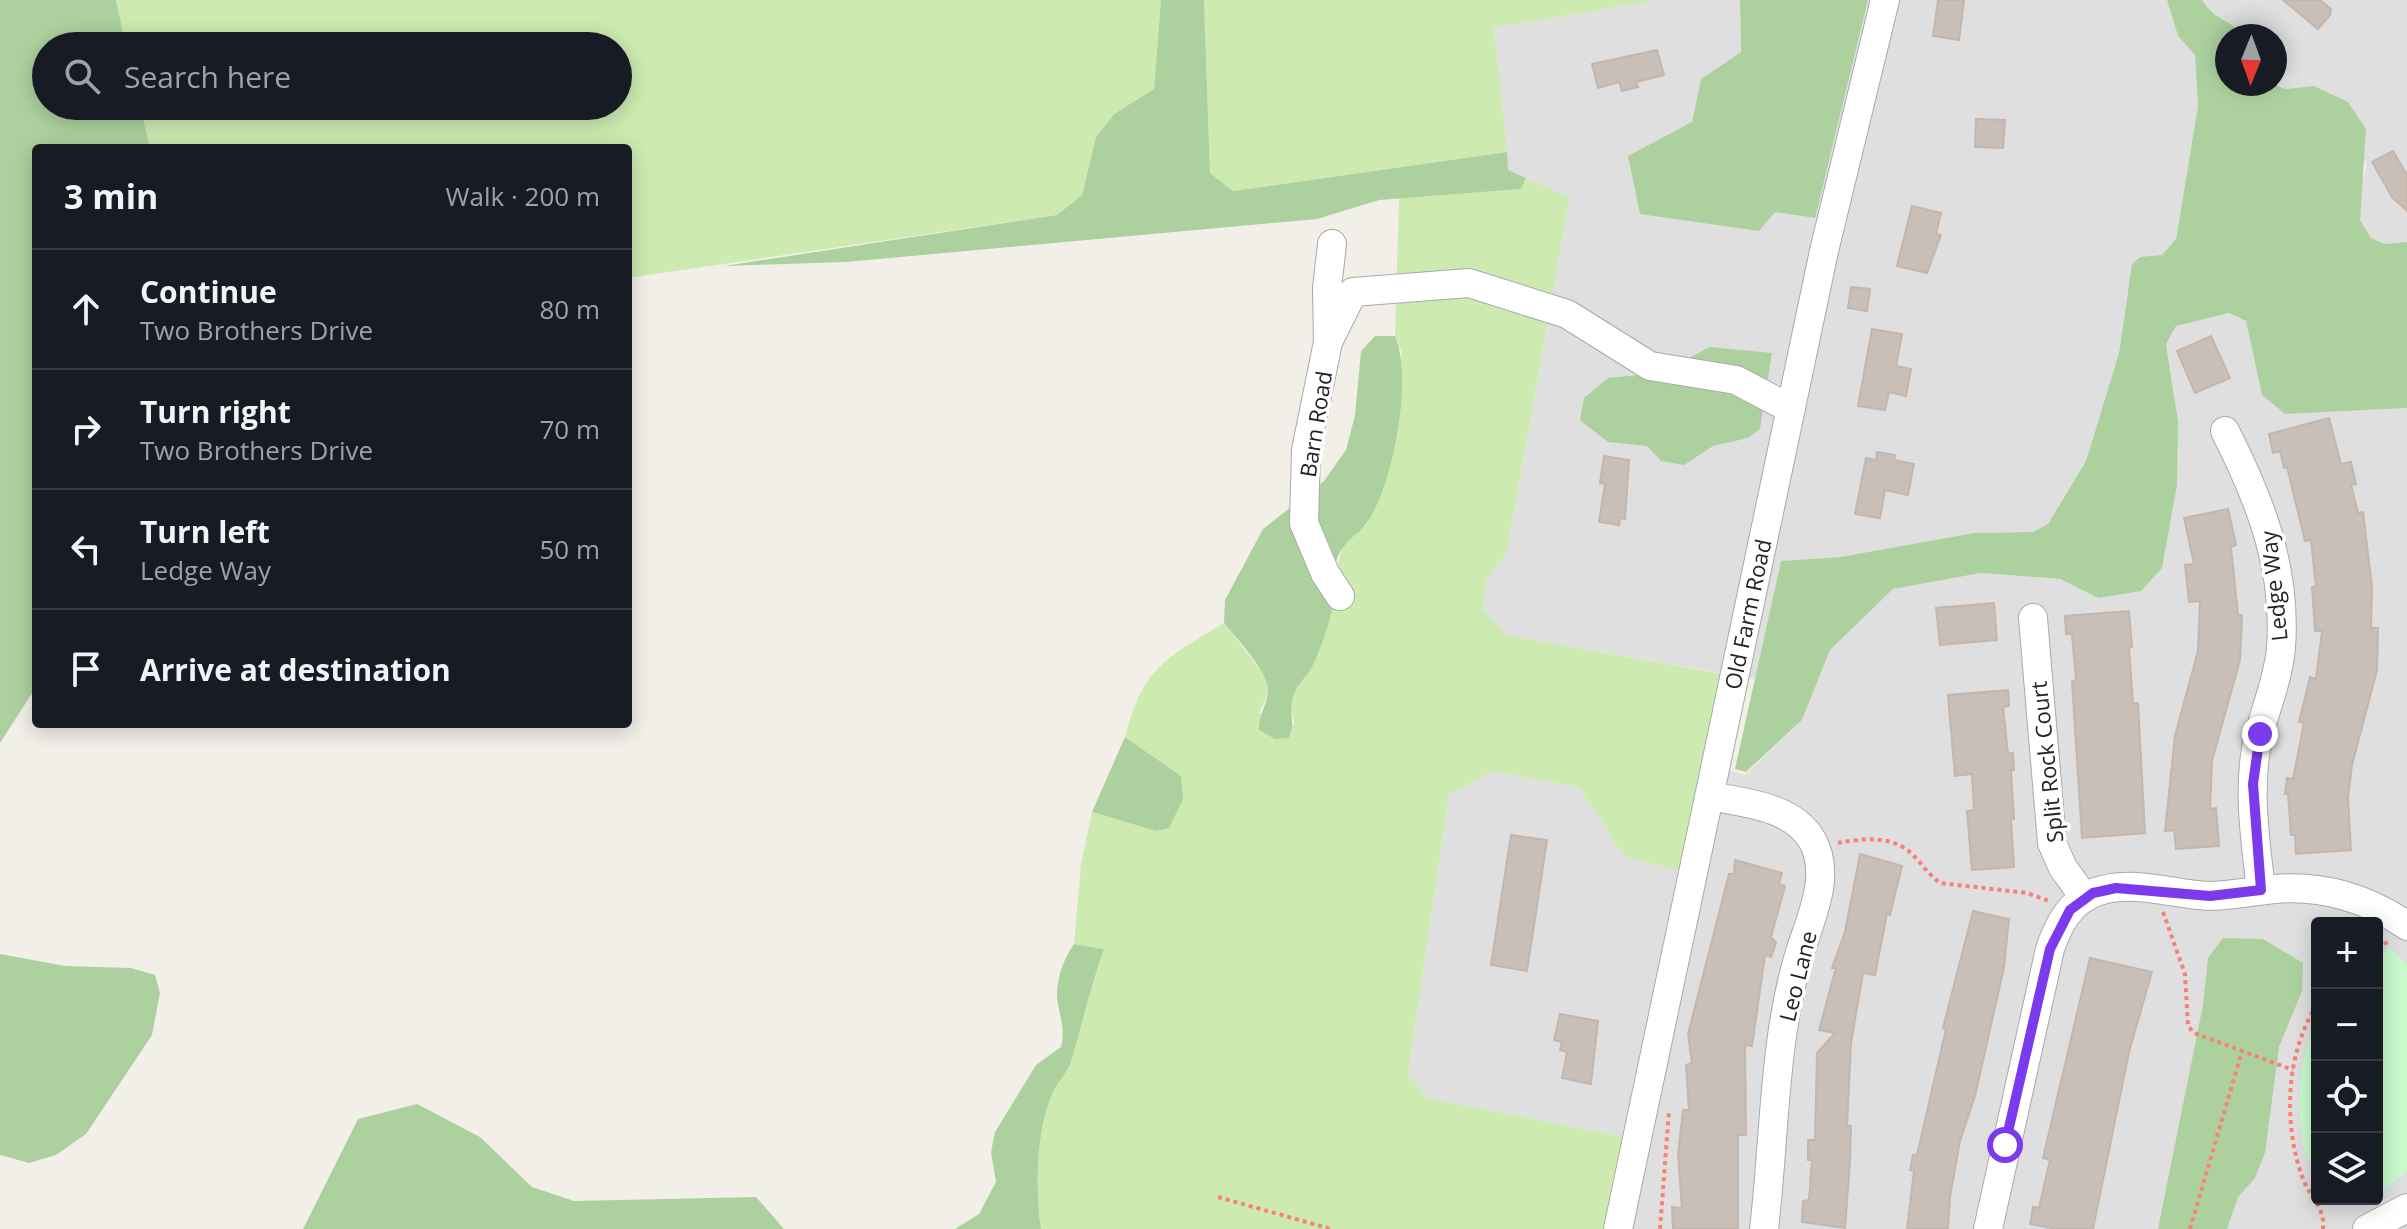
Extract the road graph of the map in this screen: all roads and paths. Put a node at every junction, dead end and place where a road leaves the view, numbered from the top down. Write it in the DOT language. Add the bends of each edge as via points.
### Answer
graph roads {
  1 [pos="1885,0"];
  2 [pos="1332,244"];
  3 [pos="1328,342"];
  4 [pos="1791,409"];
  5 [pos="2225,431"];
  6 [pos="1340,596"];
  7 [pos="2033,618"];
  8 [pos="1710,796"];
  9 [pos="1831,844"];
  10 [pos="2261,890"];
  11 [pos="2085,898"];
  12 [pos="2055,905"];
  13 [pos="2160,906"];
  14 [pos="2399,933"];
  15 [pos="2311,1017"];
  16 [pos="2243,1050"];
  17 [pos="2293,1070"];
  18 [pos="1218,1197"];
  19 [pos="2407,1208"];
  20 [pos="1331,1229"];
  21 [pos="1618,1229"];
  22 [pos="1764,1229"];
  23 [pos="1988,1229"];
  24 [pos="2190,1229"];
  25 [pos="2323,1229"];
  26 [pos="2367,1229"];
  1 -- 4 [label="street, Old Farm Road"];
  2 -- 3 [label="street, Barn Road"];
  3 -- 4 [label="street" via="1353,292 1469,283 1567,314 1650,366 1736,380"];
  3 -- 6 [label="street, Barn Road" via="1306,450 1304,523"];
  4 -- 8 [label="street, Old Farm Road"];
  5 -- 10 [label="street, Ledge Way" via="2265,515 2280,616 2279,663 2254,766"];
  7 -- 11 [label="street, Split Rock Court" via="2052,843"];
  8 -- 21 [label="street, Old Farm Road"];
  8 -- 22 [label="street, Leo Lane" via="1793,819 1813,842 1820,871 1783,1028"];
  9 -- 12 [label="path" via="1858,839 1893,843 1914,855 1940,883 2027,893"];
  10 -- 11 [label="street" via="2210,896 2116,888"];
  10 -- 14 [label="street" via="2326,890 2363,902"];
  11 -- 23 [label="street" via="2064,918 2050,949"];
  13 -- 16 [label="path" via="2185,974 2188,1026 2194,1033"];
  15 -- 17 [label="path"];
  16 -- 17 [label="path"];
  16 -- 24 [label="path"];
  17 -- 25 [label="path" via="2297,1157 2304,1182 2324,1215"];
  18 -- 20 [label="path"];
  19 -- 26 [label="street"];
}
